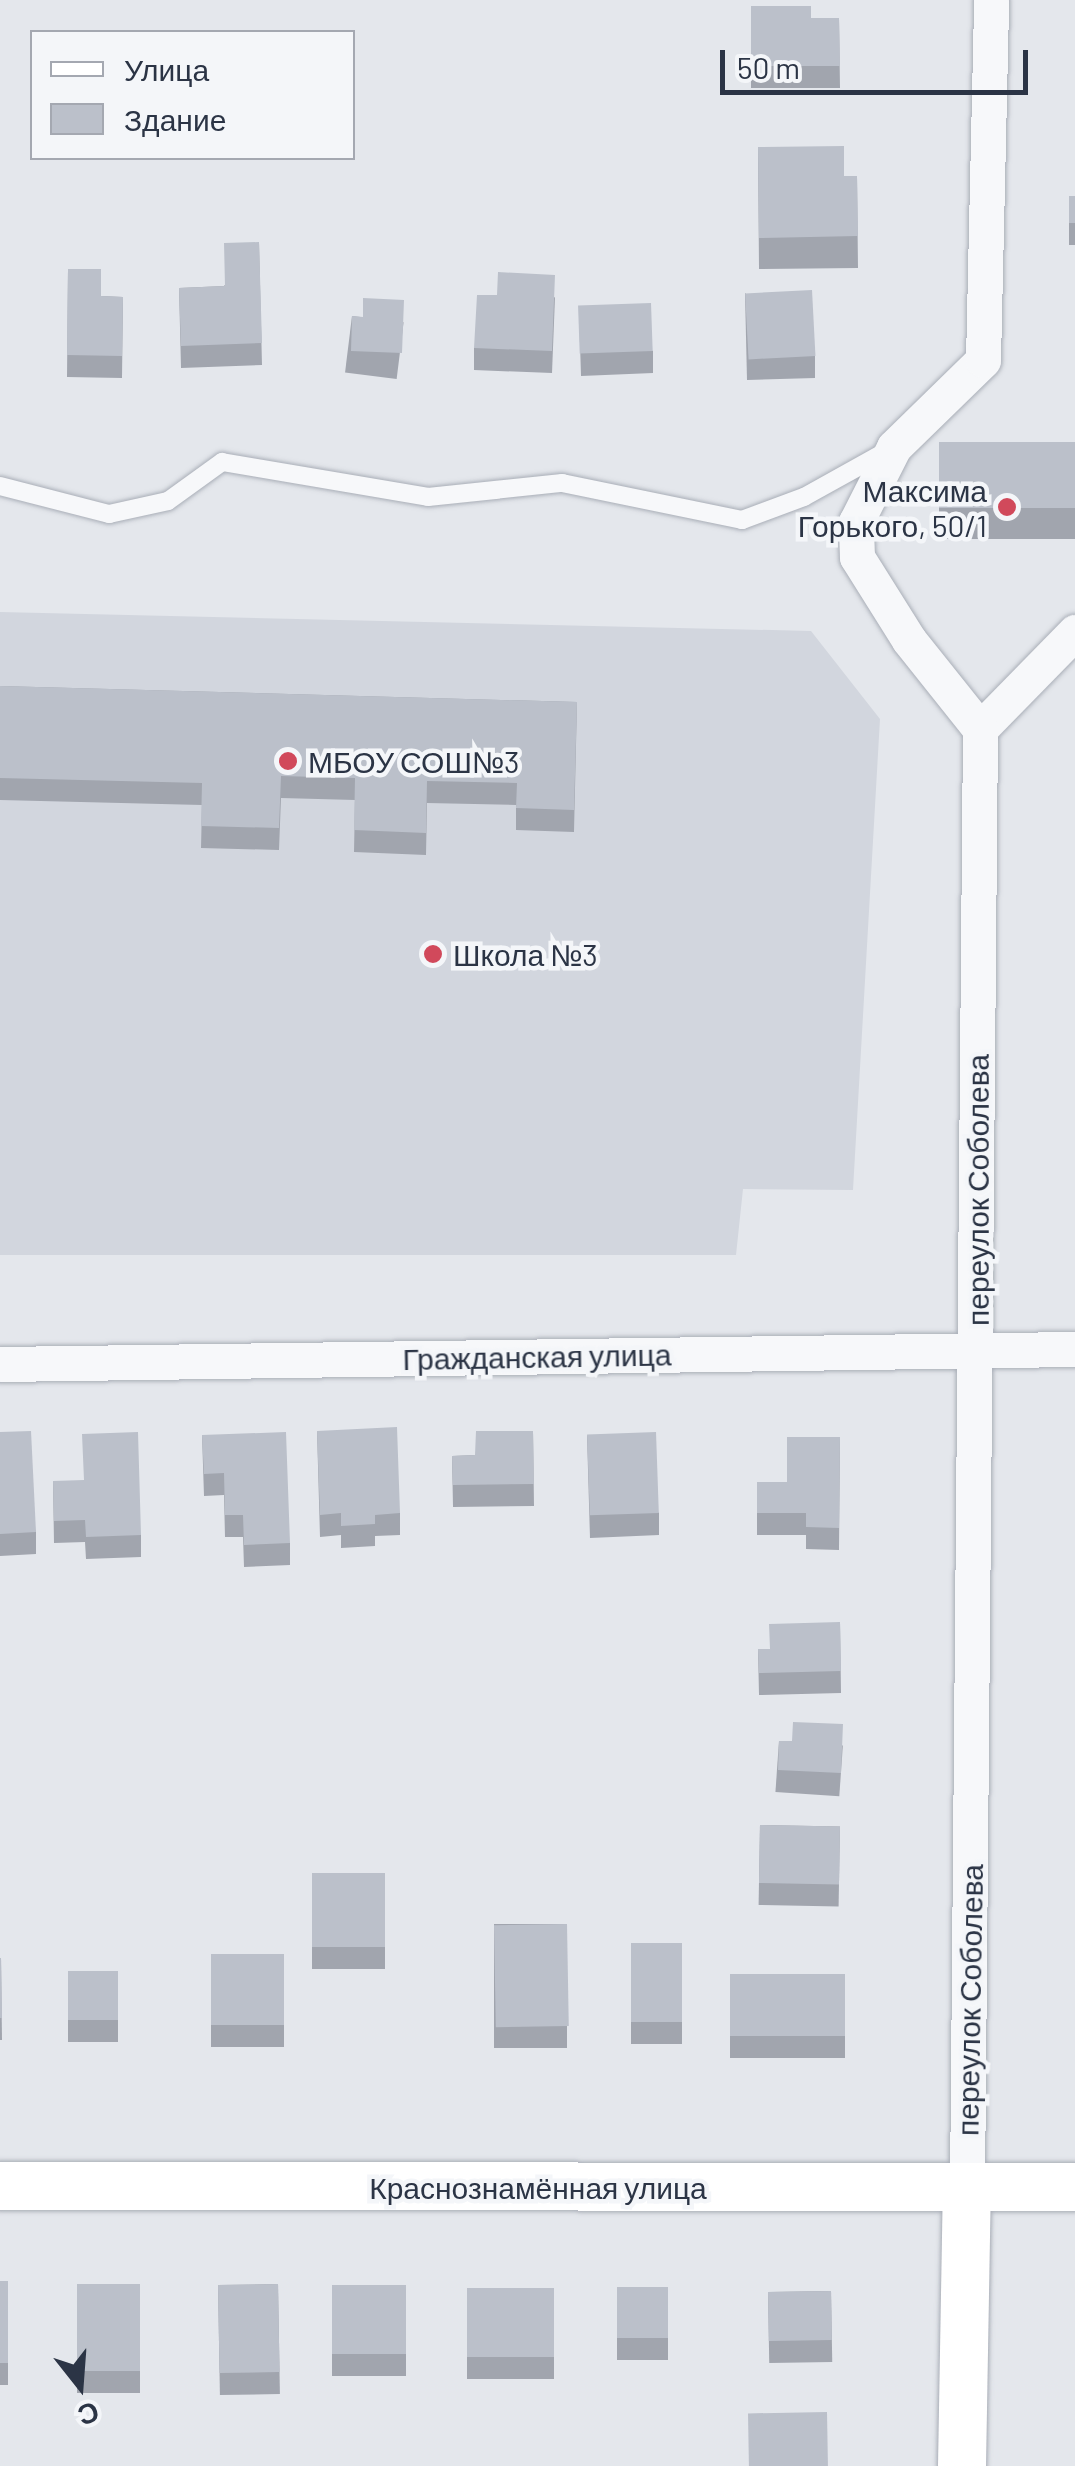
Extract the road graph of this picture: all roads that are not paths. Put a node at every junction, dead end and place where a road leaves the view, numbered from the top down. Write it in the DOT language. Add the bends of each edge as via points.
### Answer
graph roads {
  1 [pos="991,0"];
  2 [pos="894,448"];
  3 [pos="0,486"];
  4 [pos="1075,632"];
  5 [pos="980,729"];
  6 [pos="1075,1349"];
  7 [pos="976,1350"];
  8 [pos="0,1364"];
  9 [pos="0,2186"];
  10 [pos="1075,2188"];
  11 [pos="968,2189"];
  12 [pos="962,2466"];
  1 -- 2 [label="street" via="984,360"];
  2 -- 3 [label="lane" via="804,497 742,520 562,483 428,497 222,462 168,502 110,514"];
  2 -- 5 [label="street" via="856,522 856,557 909,640"];
  4 -- 5 [label="street"];
  5 -- 7 [label="street, переулок Соболева"];
  6 -- 7 [label="street, Гражданская улица"];
  7 -- 8 [label="street, Гражданская улица"];
  7 -- 11 [label="street, переулок Соболева"];
  9 -- 11 [label="main road, Краснознамённая улица"];
  10 -- 11 [label="main road, Краснознамённая улица"];
  11 -- 12 [label="main road, переулок Соболева"];
}
